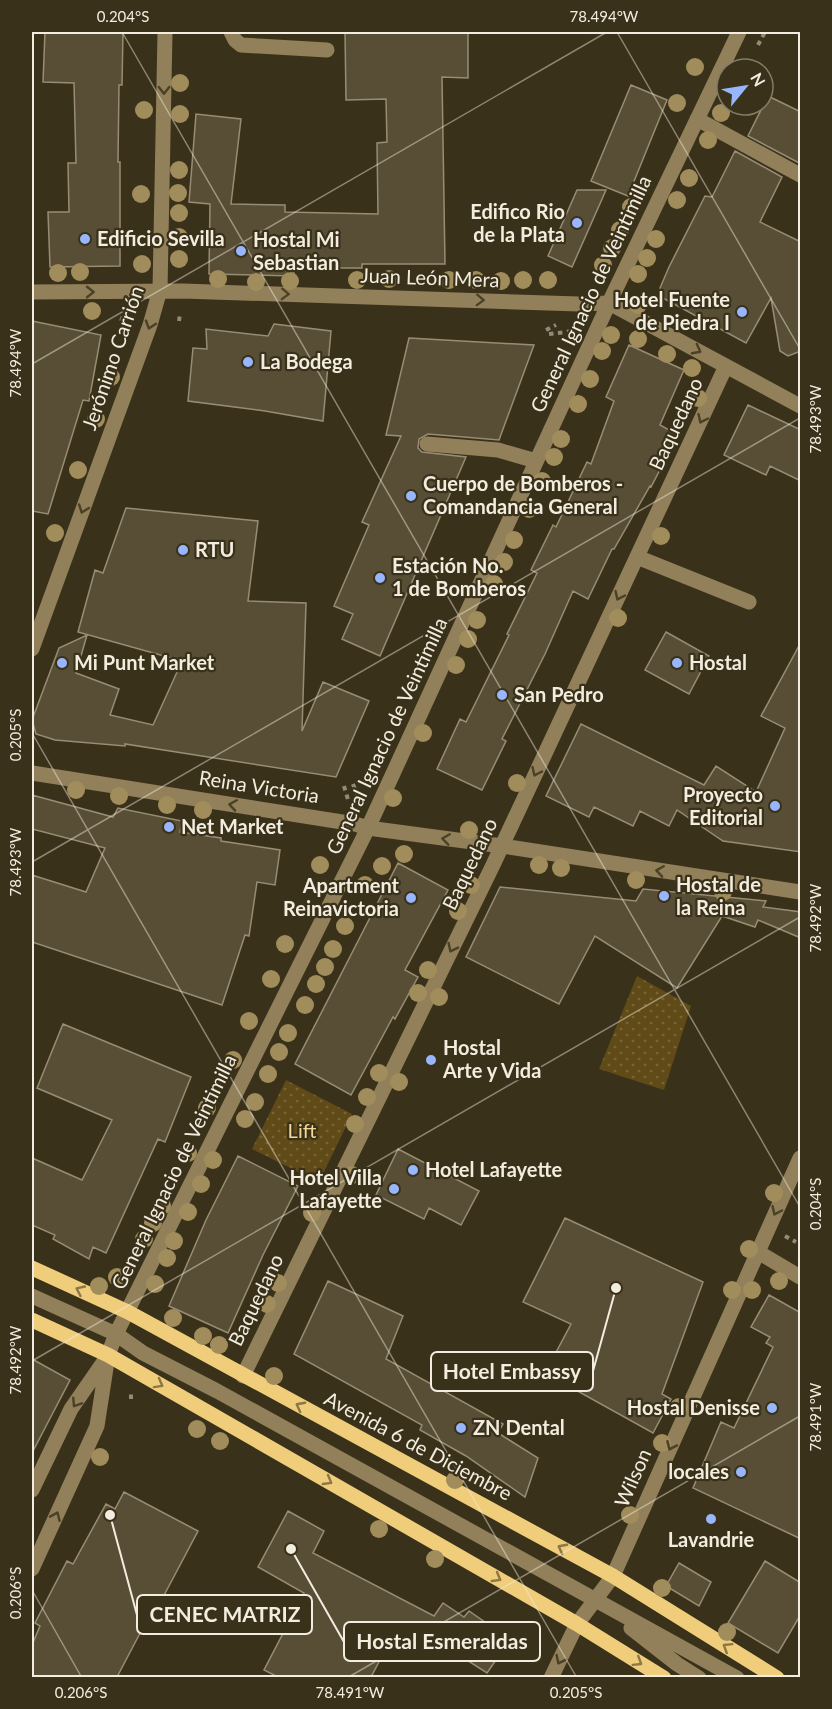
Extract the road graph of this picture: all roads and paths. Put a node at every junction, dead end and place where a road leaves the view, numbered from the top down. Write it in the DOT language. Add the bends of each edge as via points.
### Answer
graph roads {
  1 [pos="165,32"];
  2 [pos="231,32"];
  3 [pos="739,32"];
  4 [pos="327,50"];
  5 [pos="697,119"];
  6 [pos="801,176"];
  7 [pos="160,290"];
  8 [pos="32,292"];
  9 [pos="609,303"];
  10 [pos="124,314"];
  11 [pos="180,314"];
  12 [pos="121,321"];
  13 [pos="179,321"];
  14 [pos="574,331"];
  15 [pos="549,334"];
  16 [pos="726,366"];
  17 [pos="801,406"];
  18 [pos="427,444"];
  19 [pos="536,461"];
  20 [pos="637,557"];
  21 [pos="749,602"];
  22 [pos="32,649"];
  23 [pos="32,773"];
  24 [pos="368,828"];
  25 [pos="502,846"];
  26 [pos="801,892"];
  27 [pos="801,1158"];
  28 [pos="758,1252"];
  29 [pos="32,1268"];
  30 [pos="801,1277"];
  31 [pos="32,1296"];
  32 [pos="128,1312"];
  33 [pos="32,1320"];
  34 [pos="116,1334"];
  35 [pos="108,1354"];
  36 [pos="243,1376"];
  37 [pos="131,1392"];
  38 [pos="131,1400"];
  39 [pos="32,1490"];
  40 [pos="32,1569"];
  41 [pos="613,1576"];
  42 [pos="595,1600"];
  43 [pos="577,1624"];
  44 [pos="551,1677"];
  45 [pos="664,1677"];
  46 [pos="699,1677"];
  47 [pos="737,1677"];
  48 [pos="777,1677"];
  1 -- 7 [label="street, Jerónimo Carrión, one-way"];
  2 -- 4 [label="street" via="241,45"];
  3 -- 5 [label="street, General Ignacio de Veintimilla"];
  5 -- 6 [label="street"];
  5 -- 9 [label="street, General Ignacio de Veintimilla"];
  8 -- 7 [label="street, Juan León Mera, one-way"];
  7 -- 9 [label="street, Juan León Mera, one-way"];
  7 -- 22 [label="street, Jerónimo Carrión, one-way"];
  9 -- 16 [label="street, one-way"];
  9 -- 19 [label="street, General Ignacio de Veintimilla"];
  10 -- 12 [label="path"];
  11 -- 13 [label="path"];
  14 -- 15 [label="path"];
  16 -- 17 [label="street"];
  16 -- 20 [label="street, Baquedano, one-way"];
  18 -- 19 [label="street" via="498,450"];
  19 -- 24 [label="street, General Ignacio de Veintimilla"];
  20 -- 21 [label="street"];
  20 -- 25 [label="street, Baquedano, one-way"];
  24 -- 23 [label="street, Reina Victoria, one-way"];
  25 -- 24 [label="street, Reina Victoria, one-way"];
  24 -- 32 [label="street, General Ignacio de Veintimilla"];
  26 -- 25 [label="street, Reina Victoria, one-way"];
  25 -- 36 [label="street, Baquedano, one-way"];
  27 -- 28 [label="street, Wilson, one-way"];
  28 -- 30 [label="street"];
  28 -- 41 [label="street, Wilson, one-way"];
  32 -- 29 [label="main road, Avenida 6 de Diciembre, one-way"];
  31 -- 34 [label="street"];
  32 -- 34 [label="street, General Ignacio de Veintimilla"];
  32 -- 36 [label="main road, Avenida 6 de Diciembre"];
  33 -- 35 [label="main road"];
  34 -- 35 [label="street, General Ignacio de Veintimilla"];
  34 -- 42 [label="street" via="143,1353"];
  35 -- 39 [label="street, General Ignacio de Veintimilla, one-way" via="72,1409"];
  40 -- 35 [label="street, General Ignacio de Veintimilla, one-way" via="97,1426"];
  35 -- 43 [label="main road, one-way"];
  41 -- 36 [label="main road, Avenida 6 de Diciembre, one-way"];
  37 -- 38 [label="path"];
  41 -- 42 [label="street, Wilson"];
  48 -- 41 [label="main road, Avenida 6 de Diciembre, one-way"];
  42 -- 43 [label="street, Wilson"];
  42 -- 46 [label="street"];
  42 -- 47 [label="street"];
  43 -- 44 [label="street, Wilson, one-way"];
  43 -- 45 [label="main road, one-way"];
}
